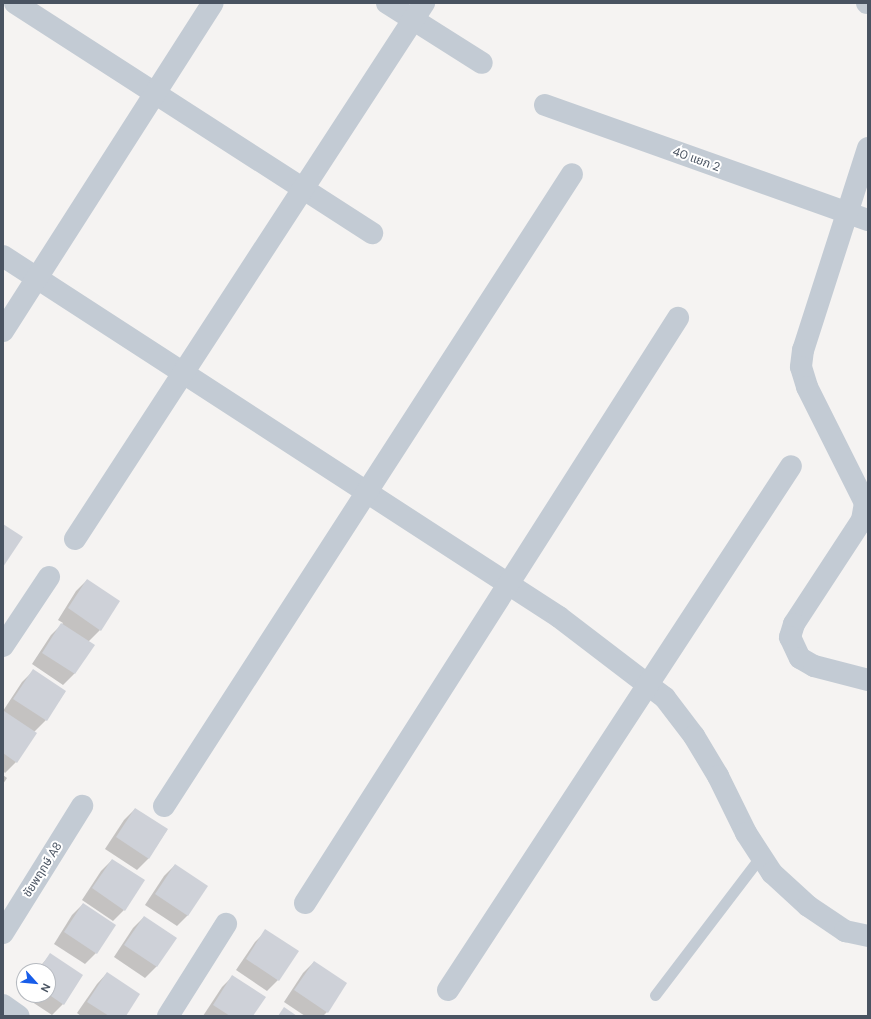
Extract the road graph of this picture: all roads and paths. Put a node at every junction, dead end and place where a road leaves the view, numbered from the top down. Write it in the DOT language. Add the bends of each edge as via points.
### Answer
graph roads {
  1 [pos="15,3"];
  2 [pos="213,3"];
  3 [pos="387,3"];
  4 [pos="419,11"];
  5 [pos="482,63"];
  6 [pos="155,93"];
  7 [pos="545,105"];
  8 [pos="868,148"];
  9 [pos="572,174"];
  10 [pos="303,189"];
  11 [pos="858,217"];
  12 [pos="372,233"];
  13 [pos="3,256"];
  14 [pos="37,278"];
  15 [pos="678,318"];
  16 [pos="3,331"];
  17 [pos="184,373"];
  18 [pos="790,466"];
  19 [pos="368,492"];
  20 [pos="75,539"];
  21 [pos="49,577"];
  22 [pos="507,583"];
  23 [pos="3,646"];
  24 [pos="868,680"];
  25 [pos="648,685"];
  26 [pos="82,806"];
  27 [pos="164,806"];
  28 [pos="761,856"];
  29 [pos="305,903"];
  30 [pos="226,924"];
  31 [pos="3,933"];
  32 [pos="868,936"];
  33 [pos="448,990"];
  34 [pos="656,995"];
  35 [pos="3,1005"];
  36 [pos="19,1016"];
  37 [pos="168,1016"];
  1 -- 6 [label="street"];
  2 -- 6 [label="street"];
  3 -- 4 [label="street"];
  4 -- 5 [label="street"];
  4 -- 10 [label="street"];
  6 -- 10 [label="street"];
  6 -- 14 [label="street"];
  7 -- 11 [label="street, 40 แยก 2"];
  8 -- 11 [label="street"];
  9 -- 19 [label="street"];
  10 -- 12 [label="street"];
  10 -- 17 [label="street"];
  11 -- 24 [label="street" via="803,350 801,367 807,387 865,502 862,520 794,624 790,638 800,658 814,666"];
  13 -- 14 [label="street"];
  14 -- 16 [label="street"];
  14 -- 17 [label="street"];
  15 -- 22 [label="street"];
  17 -- 19 [label="street"];
  17 -- 20 [label="street"];
  18 -- 25 [label="street"];
  19 -- 22 [label="street"];
  19 -- 27 [label="street"];
  21 -- 23 [label="street"];
  22 -- 25 [label="street" via="559,617"];
  22 -- 29 [label="street"];
  25 -- 28 [label="street" via="665,698 694,736"];
  25 -- 33 [label="street"];
  26 -- 31 [label="street, ชัยพฤกษ์ A8"];
  28 -- 32 [label="street" via="772,873 808,906 845,931"];
  28 -- 34 [label="lane"];
  30 -- 37 [label="street"];
  35 -- 36 [label="street"];
}
